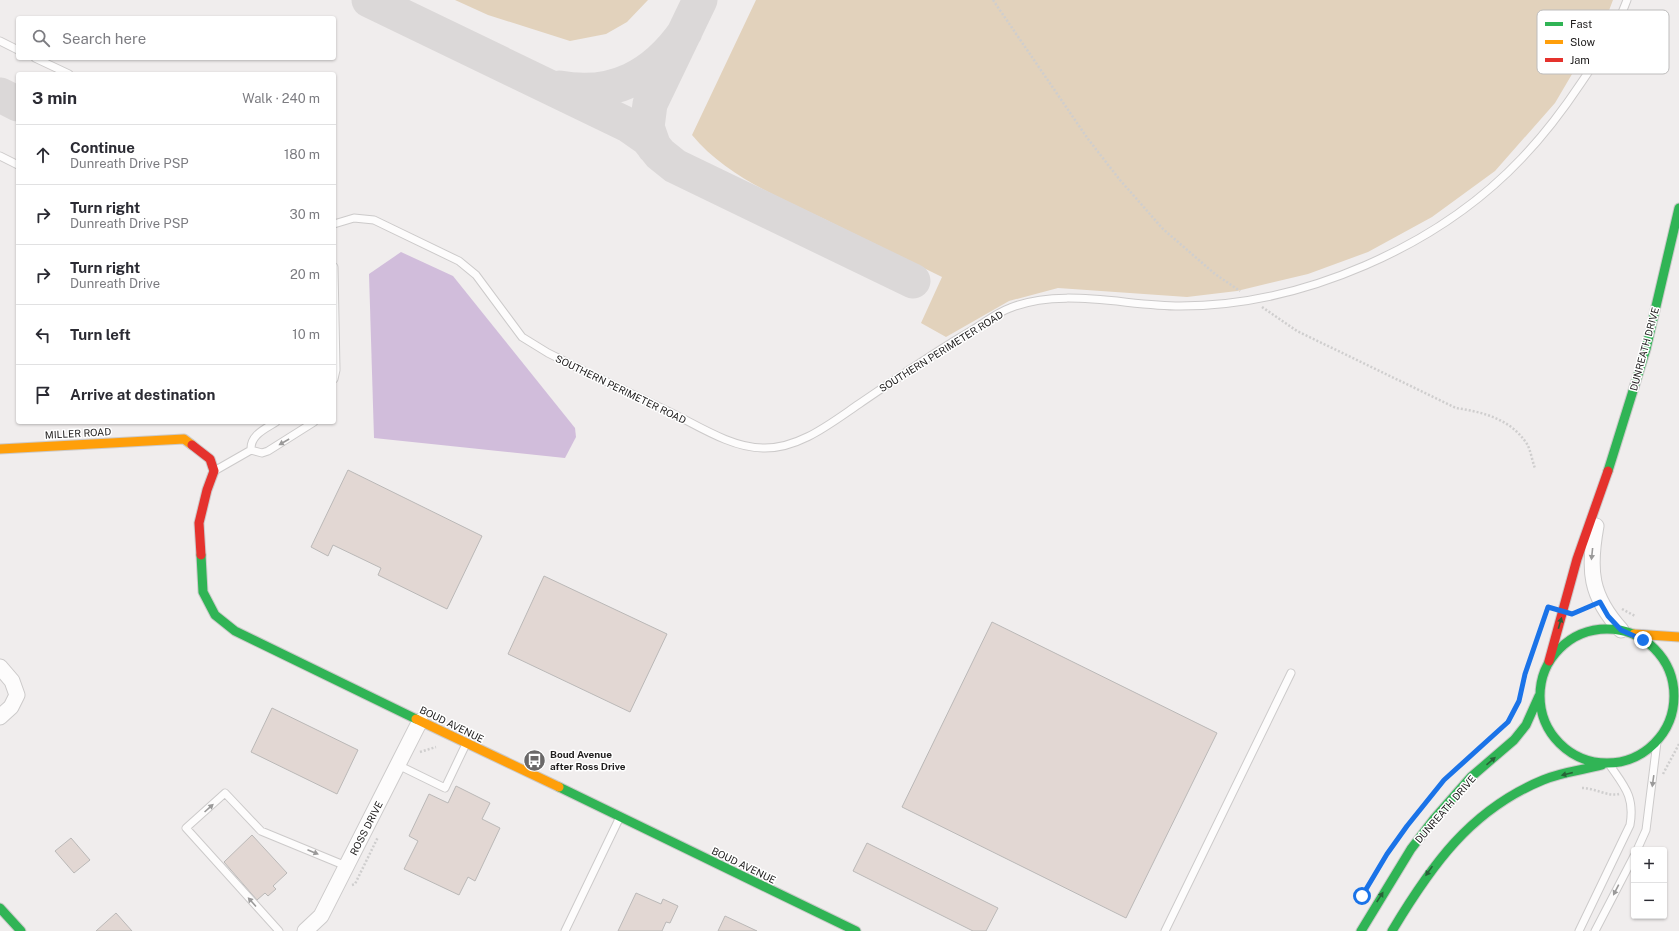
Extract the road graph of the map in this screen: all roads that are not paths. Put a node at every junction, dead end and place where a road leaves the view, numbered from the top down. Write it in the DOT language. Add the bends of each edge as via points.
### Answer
graph roads {
  1 [pos="1627,0"];
  2 [pos="1623,10"];
  3 [pos="0,41"];
  4 [pos="16,49"];
  5 [pos="40,60"];
  6 [pos="65,72"];
  7 [pos="1587,74"];
  8 [pos="0,156"];
  9 [pos="16,164"];
  10 [pos="1679,208"];
  11 [pos="336,223"];
  12 [pos="273,424"];
  13 [pos="311,424"];
  14 [pos="0,449"];
  15 [pos="251,450"];
  16 [pos="214,471"];
  17 [pos="1603,487"];
  18 [pos="1626,632"];
  19 [pos="1679,638"];
  20 [pos="1549,661"];
  21 [pos="0,667"];
  22 [pos="1290,673"];
  23 [pos="1539,696"];
  24 [pos="1679,706"];
  25 [pos="0,717"];
  26 [pos="420,721"];
  27 [pos="1669,722"];
  28 [pos="1657,742"];
  29 [pos="466,743"];
  30 [pos="1607,764"];
  31 [pos="404,768"];
  32 [pos="620,817"];
  33 [pos="1638,847"];
  34 [pos="1631,862"];
  35 [pos="346,866"];
  36 [pos="0,908"];
  37 [pos="21,931"];
  38 [pos="279,931"];
  39 [pos="305,931"];
  40 [pos="565,931"];
  41 [pos="856,931"];
  42 [pos="1164,931"];
  43 [pos="1361,931"];
  44 [pos="1392,931"];
  45 [pos="1579,931"];
  46 [pos="1595,931"];
  1 -- 2 [label="lane, SOUTHERN PERIMETER ROAD"];
  3 -- 4 [label="lane"];
  5 -- 6 [label="lane"];
  7 -- 11 [label="lane, SOUTHERN PERIMETER ROAD" via="1560,114 1522,159 1489,188 1462,210 1425,234 1365,265 1319,283 1234,302 1180,306 1054,297 1010,308 959,338 821,429 793,444 762,448 728,441 548,354 522,337 476,275 460,261 374,220 354,218"];
  8 -- 9 [label="lane"];
  10 -- 17 [label="street, DUNREATH DRIVE" via="1646,350"];
  12 -- 15 [label="lane" via="258,433 250,444"];
  13 -- 15 [label="lane, one-way" via="268,451 262,453"];
  14 -- 16 [label="street, MILLER ROAD" via="184,439 210,459"];
  15 -- 16 [label="lane"];
  16 -- 26 [label="street, BOUD AVENUE" via="199,523 203,592 215,615 235,631"];
  17 -- 18 [label="street, DUNREATH DRIVE, one-way" via="1591,565 1593,584 1608,616"];
  20 -- 17 [label="street, DUNREATH DRIVE, one-way" via="1577,559"];
  18 -- 19 [label="street"];
  18 -- 20 [label="street" via="1597,629 1575,636 1556,651"];
  18 -- 27 [label="street" via="1654,648 1669,670 1674,696"];
  20 -- 23 [label="street" via="1542,678"];
  21 -- 25 [label="street" via="12,681 16,695 11,707"];
  22 -- 42 [label="lane"];
  23 -- 30 [label="street" via="1544,721 1558,743 1579,758"];
  43 -- 23 [label="street, DUNREATH DRIVE, one-way" via="1372,909 1419,838 1471,777 1522,730"];
  24 -- 27 [label="street"];
  26 -- 29 [label="street, BOUD AVENUE"];
  26 -- 31 [label="street, ROSS DRIVE"];
  27 -- 28 [label="street"];
  28 -- 30 [label="street" via="1630,760"];
  28 -- 33 [label="lane, one-way" via="1646,830"];
  29 -- 31 [label="lane" via="445,788"];
  29 -- 32 [label="street, BOUD AVENUE"];
  30 -- 44 [label="street, one-way" via="1545,780 1514,794 1461,832 1418,886"];
  30 -- 45 [label="lane" via="1628,792 1632,804 1630,825"];
  31 -- 35 [label="street, ROSS DRIVE"];
  32 -- 40 [label="lane"];
  32 -- 41 [label="street, BOUD AVENUE"];
  34 -- 46 [label="lane, one-way"];
  38 -- 35 [label="lane, one-way" via="186,828 224,793 261,831"];
  35 -- 39 [label="street, ROSS DRIVE" via="321,916"];
  36 -- 37 [label="street"];
}
